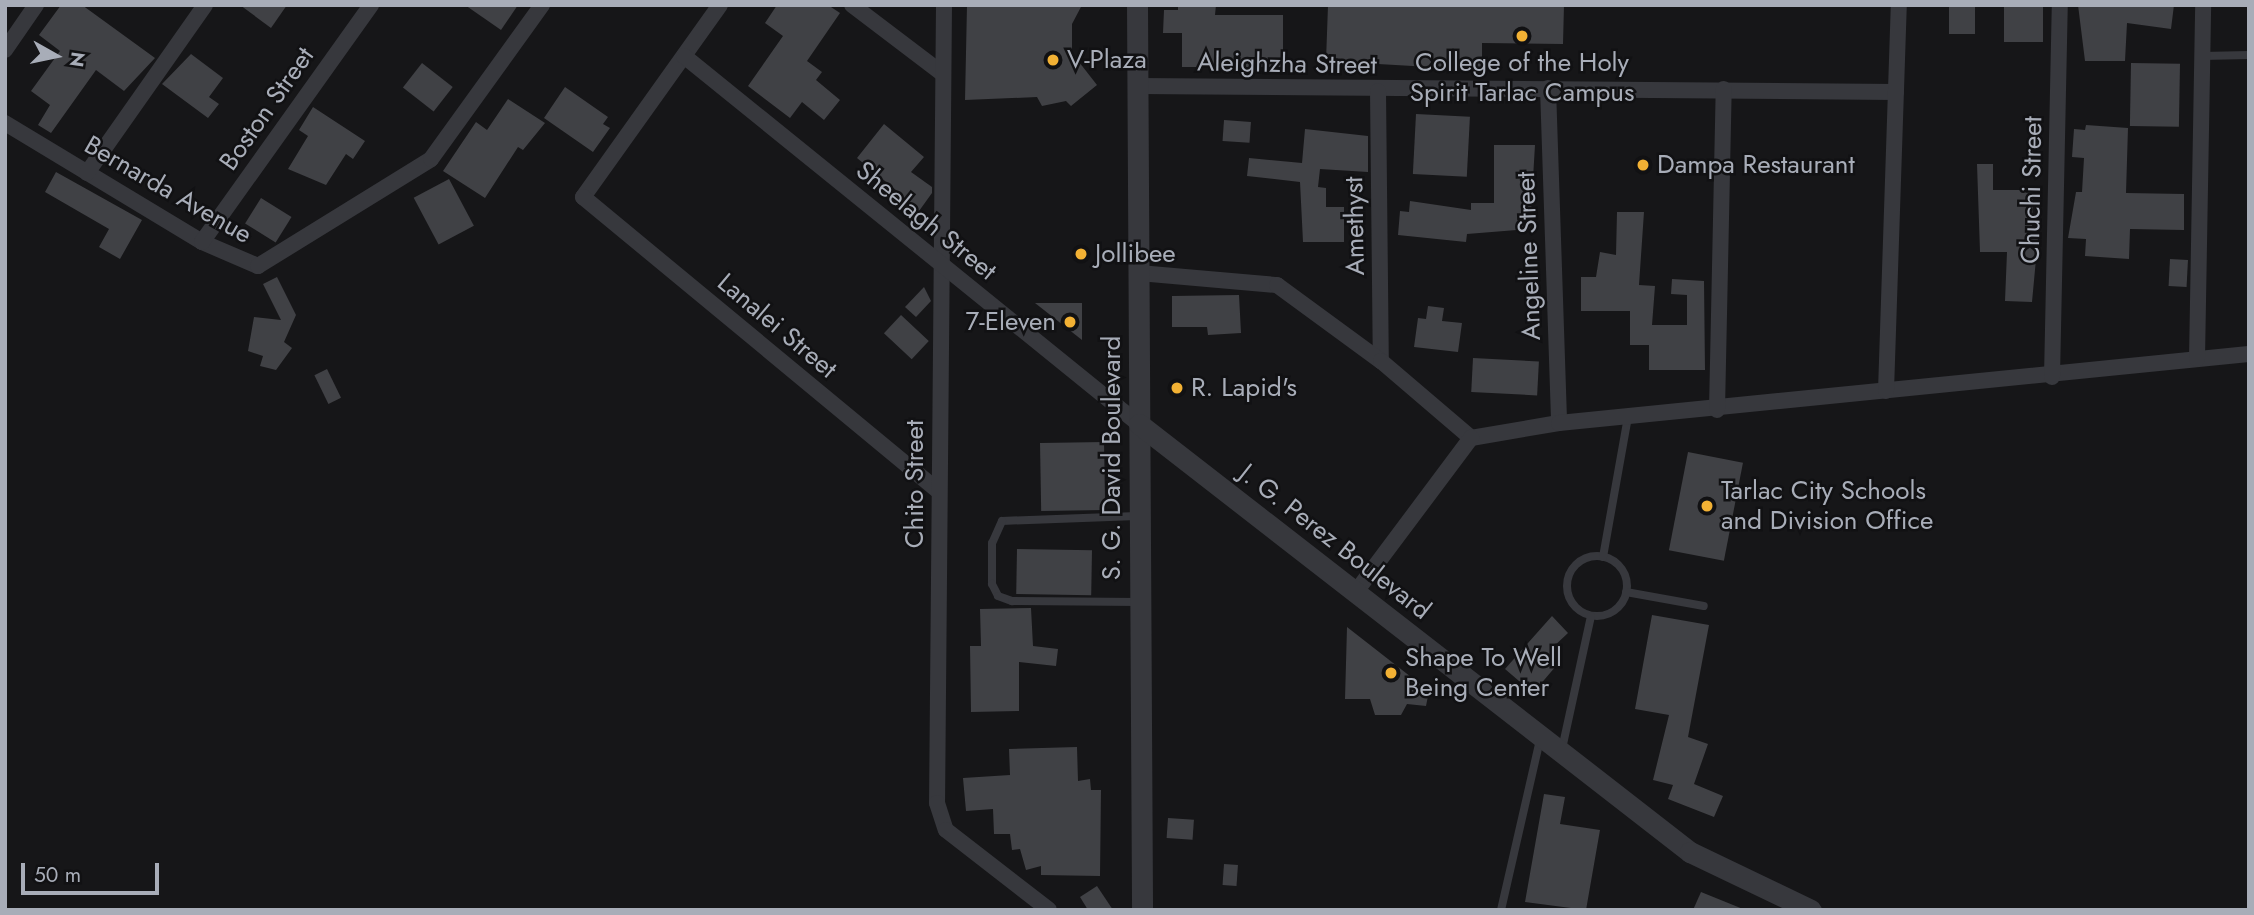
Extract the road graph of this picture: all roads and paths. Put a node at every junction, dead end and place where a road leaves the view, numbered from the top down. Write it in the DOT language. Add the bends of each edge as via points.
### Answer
graph roads {
  1 [pos="36,5"];
  2 [pos="205,5"];
  3 [pos="371,5"];
  4 [pos="542,5"];
  5 [pos="720,5"];
  6 [pos="852,5"];
  7 [pos="944,5"];
  8 [pos="1137,5"];
  9 [pos="1899,5"];
  10 [pos="2060,5"];
  11 [pos="2203,5"];
  12 [pos="5,50"];
  13 [pos="2249,55"];
  14 [pos="684,56"];
  15 [pos="2202,56"];
  16 [pos="943,74"];
  17 [pos="1138,86"];
  18 [pos="1548,88"];
  19 [pos="1724,89"];
  20 [pos="1378,91"];
  21 [pos="1896,92"];
  22 [pos="5,123"];
  23 [pos="86,173"];
  24 [pos="202,242"];
  25 [pos="939,263"];
  26 [pos="1139,273"];
  27 [pos="2249,354"];
  28 [pos="2197,359"];
  29 [pos="1381,360"];
  30 [pos="2052,377"];
  31 [pos="1886,391"];
  32 [pos="1717,410"];
  33 [pos="1628,417"];
  34 [pos="1559,423"];
  35 [pos="1139,424"];
  36 [pos="1471,438"];
  37 [pos="939,492"];
  38 [pos="1140,516"];
  39 [pos="1603,557"];
  40 [pos="1626,592"];
  41 [pos="1355,593"];
  42 [pos="1141,602"];
  43 [pos="1704,606"];
  44 [pos="1591,616"];
  45 [pos="1540,740"];
  46 [pos="1561,755"];
  47 [pos="1049,910"];
  48 [pos="1142,910"];
  49 [pos="1501,910"];
  50 [pos="1811,910"];
  1 -- 12 [label="street"];
  2 -- 23 [label="street"];
  3 -- 24 [label="street, Boston Street"];
  4 -- 24 [label="street, Bernarda Avenue" via="417,172 258,266"];
  5 -- 14 [label="street"];
  6 -- 16 [label="street"];
  7 -- 16 [label="street, Chito Street"];
  8 -- 17 [label="street, S. G. David Boulevard"];
  9 -- 21 [label="street"];
  10 -- 30 [label="street, Chuchi Street"];
  11 -- 15 [label="street"];
  13 -- 15 [label="lane"];
  14 -- 25 [label="street, Sheelagh Street"];
  14 -- 37 [label="street, Lanalei Street" via="583,197"];
  15 -- 28 [label="street"];
  16 -- 25 [label="street, Chito Street"];
  17 -- 20 [label="street, Aleighzha Street"];
  17 -- 26 [label="street, S. G. David Boulevard"];
  18 -- 19 [label="street, Aleighzha Street"];
  18 -- 20 [label="street, Aleighzha Street"];
  18 -- 34 [label="street, Angeline Street"];
  19 -- 21 [label="street, Aleighzha Street"];
  19 -- 32 [label="street"];
  20 -- 29 [label="street, Amethyst"];
  21 -- 31 [label="street"];
  22 -- 23 [label="street, Bernarda Avenue"];
  23 -- 24 [label="street, Bernarda Avenue"];
  25 -- 35 [label="street, Sheelagh Street"];
  25 -- 37 [label="street, Chito Street"];
  26 -- 29 [label="street" via="1277,285"];
  26 -- 35 [label="street, S. G. David Boulevard"];
  27 -- 28 [label="street"];
  28 -- 30 [label="street"];
  29 -- 36 [label="street"];
  30 -- 31 [label="street"];
  31 -- 32 [label="street"];
  32 -- 33 [label="street"];
  33 -- 34 [label="street"];
  33 -- 39 [label="lane"];
  34 -- 36 [label="street"];
  35 -- 38 [label="street, S. G. David Boulevard"];
  35 -- 41 [label="street, J. G. Perez Boulevard"];
  36 -- 41 [label="street"];
  37 -- 47 [label="street, Chito Street" via="937,803 946,830"];
  38 -- 42 [label="street, S. G. David Boulevard"];
  38 -- 42 [label="lane" via="1002,521 992,543 992,584 998,596 1012,601"];
  39 -- 40 [label="lane" via="1624,574"];
  39 -- 44 [label="lane" via="1583,560 1569,575 1574,605"];
  40 -- 43 [label="lane"];
  40 -- 44 [label="lane" via="1609,614"];
  41 -- 45 [label="street, J. G. Perez Boulevard"];
  42 -- 48 [label="street, S. G. David Boulevard"];
  44 -- 46 [label="lane"];
  45 -- 46 [label="street, J. G. Perez Boulevard"];
  45 -- 49 [label="lane"];
  46 -- 50 [label="street, J. G. Perez Boulevard" via="1690,852"];
}
